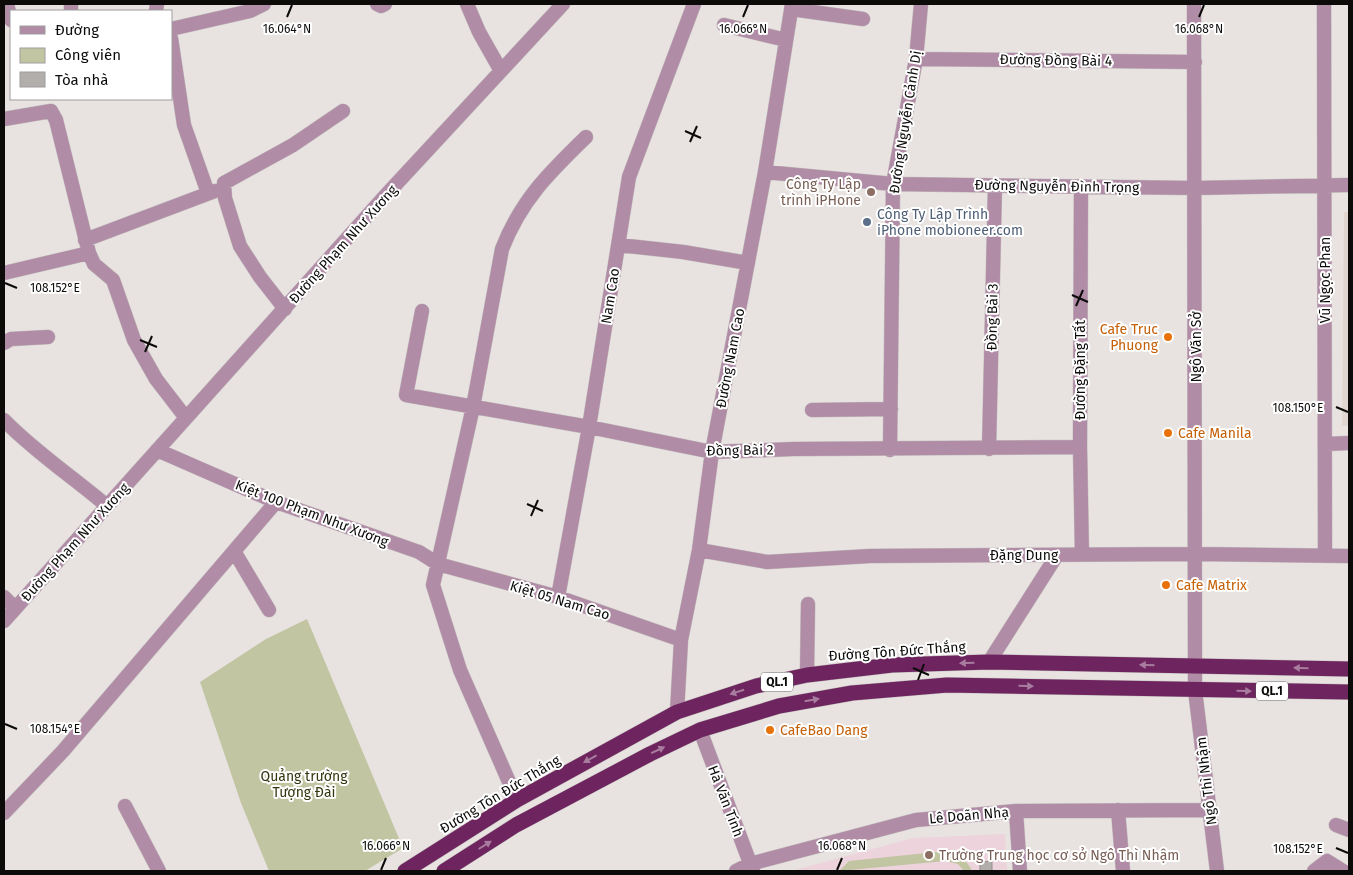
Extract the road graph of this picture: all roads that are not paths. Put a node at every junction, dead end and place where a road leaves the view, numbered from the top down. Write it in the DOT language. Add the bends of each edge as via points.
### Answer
graph roads {
  1 [pos="264,4"];
  2 [pos="377,4"];
  3 [pos="386,4"];
  4 [pos="467,4"];
  5 [pos="563,4"];
  6 [pos="694,4"];
  7 [pos="921,4"];
  8 [pos="1194,4"];
  9 [pos="1324,4"];
  10 [pos="791,6"];
  11 [pos="864,19"];
  12 [pos="724,24"];
  13 [pos="172,29"];
  14 [pos="786,40"];
  15 [pos="172,45"];
  16 [pos="916,59"];
  17 [pos="1195,62"];
  18 [pos="501,71"];
  19 [pos="54,105"];
  20 [pos="343,111"];
  21 [pos="4,119"];
  22 [pos="586,137"];
  23 [pos="765,172"];
  24 [pos="893,184"];
  25 [pos="1349,184"];
  26 [pos="995,185"];
  27 [pos="1325,185"];
  28 [pos="1081,186"];
  29 [pos="223,188"];
  30 [pos="1195,188"];
  31 [pos="208,193"];
  32 [pos="619,245"];
  33 [pos="87,246"];
  34 [pos="748,263"];
  35 [pos="4,273"];
  36 [pos="285,308"];
  37 [pos="422,311"];
  38 [pos="48,337"];
  39 [pos="4,343"];
  40 [pos="473,407"];
  41 [pos="891,409"];
  42 [pos="812,410"];
  43 [pos="186,418"];
  44 [pos="4,420"];
  45 [pos="589,427"];
  46 [pos="1349,443"];
  47 [pos="1326,444"];
  48 [pos="1080,447"];
  49 [pos="989,449"];
  50 [pos="157,450"];
  51 [pos="890,450"];
  52 [pos="712,452"];
  53 [pos="276,502"];
  54 [pos="107,506"];
  55 [pos="699,550"];
  56 [pos="234,552"];
  57 [pos="1196,554"];
  58 [pos="1057,555"];
  59 [pos="1082,555"];
  60 [pos="1324,556"];
  61 [pos="1349,556"];
  62 [pos="438,564"];
  63 [pos="558,597"];
  64 [pos="4,598"];
  65 [pos="808,604"];
  66 [pos="15,608"];
  67 [pos="269,610"];
  68 [pos="4,621"];
  69 [pos="681,640"];
  70 [pos="989,662"];
  71 [pos="1196,666"];
  72 [pos="1349,669"];
  73 [pos="807,675"];
  74 [pos="1195,690"];
  75 [pos="1349,692"];
  76 [pos="677,712"];
  77 [pos="700,730"];
  78 [pos="517,800"];
  79 [pos="125,806"];
  80 [pos="1118,810"];
  81 [pos="1210,810"];
  82 [pos="1016,811"];
  83 [pos="4,813"];
  84 [pos="1336,825"];
  85 [pos="1349,830"];
  86 [pos="751,868"];
  87 [pos="159,871"];
  88 [pos="405,871"];
  89 [pos="444,871"];
  90 [pos="736,871"];
  91 [pos="1020,871"];
  92 [pos="1123,871"];
  93 [pos="1217,871"];
  94 [pos="1314,871"];
  95 [pos="1343,871"];
  1 -- 13 [label="street" via="250,11"];
  2 -- 3 [label="street"];
  4 -- 18 [label="street"];
  5 -- 18 [label="street, Đường Phạm Như Xương"];
  6 -- 32 [label="street, Nam Cao" via="630,177"];
  7 -- 16 [label="street, Đường Nguyễn Cảnh Dị"];
  8 -- 17 [label="street, Ngô Văn Sở"];
  9 -- 27 [label="street, Vũ Ngọc Phan"];
  10 -- 11 [label="street"];
  10 -- 14 [label="street, Đường Nam Cao"];
  12 -- 14 [label="street"];
  14 -- 23 [label="street, Đường Nam Cao"];
  15 -- 31 [label="street" via="184,125"];
  16 -- 17 [label="street, Đường Đồng Bài 4"];
  16 -- 24 [label="street, Đường Nguyễn Cảnh Dị"];
  17 -- 30 [label="street, Ngô Văn Sở"];
  18 -- 36 [label="street, Đường Phạm Như Xương"];
  19 -- 21 [label="street"];
  19 -- 33 [label="street"];
  20 -- 29 [label="street" via="293,145 224,183"];
  22 -- 40 [label="street" via="539,183 512,224 502,249"];
  23 -- 24 [label="street, Đường Nguyễn Đình Trọng"];
  23 -- 34 [label="street, Đường Nam Cao"];
  24 -- 26 [label="street, Đường Nguyễn Đình Trọng"];
  24 -- 41 [label="street, Đường Nguyễn Cảnh Dị"];
  25 -- 27 [label="street, Đường Nguyễn Đình Trọng"];
  26 -- 28 [label="street, Đường Nguyễn Đình Trọng"];
  26 -- 49 [label="street, Đồng Bài 3"];
  27 -- 30 [label="street, Đường Nguyễn Đình Trọng"];
  27 -- 47 [label="street, Vũ Ngọc Phan"];
  28 -- 30 [label="street, Đường Nguyễn Đình Trọng"];
  28 -- 48 [label="street, Đường Đặng Tất"];
  29 -- 31 [label="street"];
  29 -- 36 [label="street" via="240,246"];
  30 -- 57 [label="street, Ngô Văn Sở"];
  31 -- 33 [label="street"];
  32 -- 34 [label="street"];
  32 -- 45 [label="street, Nam Cao"];
  33 -- 35 [label="street"];
  33 -- 43 [label="street" via="94,264 113,280 134,340 156,379"];
  34 -- 52 [label="street, Đường Nam Cao"];
  36 -- 43 [label="street, Đường Phạm Như Xương"];
  37 -- 40 [label="street, Đồng Bài 2" via="406,395"];
  38 -- 39 [label="street" via="11,339"];
  40 -- 45 [label="street, Đồng Bài 2"];
  40 -- 62 [label="street"];
  41 -- 42 [label="street"];
  41 -- 51 [label="street, Đường Nguyễn Cảnh Dị"];
  43 -- 50 [label="street, Đường Phạm Như Xương"];
  44 -- 54 [label="street" via="24,440"];
  45 -- 52 [label="street, Đồng Bài 2"];
  45 -- 63 [label="street, Nam Cao"];
  46 -- 47 [label="street"];
  47 -- 60 [label="street, Vũ Ngọc Phan"];
  48 -- 49 [label="street, Đồng Bài 2"];
  48 -- 59 [label="street, Đường Đặng Tất"];
  49 -- 51 [label="street, Đồng Bài 2"];
  50 -- 53 [label="street, Kiệt 100 Phạm Như Xương"];
  50 -- 54 [label="street, Đường Phạm Như Xương"];
  51 -- 52 [label="street, Đồng Bài 2"];
  52 -- 55 [label="street, Đường Nam Cao"];
  53 -- 56 [label="street"];
  53 -- 62 [label="street, Kiệt 100 Phạm Như Xương" via="419,552"];
  54 -- 66 [label="street, Đường Phạm Như Xương"];
  55 -- 58 [label="street, Đặng Dung" via="767,562 870,556"];
  55 -- 69 [label="street, Đường Nam Cao"];
  56 -- 67 [label="street"];
  56 -- 83 [label="street" via="63,751"];
  57 -- 59 [label="street, Đặng Dung"];
  57 -- 60 [label="street, Đặng Dung"];
  57 -- 71 [label="street, Ngô Văn Sở"];
  58 -- 59 [label="street, Đặng Dung"];
  58 -- 70 [label="street"];
  60 -- 61 [label="street, Đặng Dung"];
  62 -- 63 [label="street, Kiệt 05 Nam Cao"];
  62 -- 78 [label="street" via="432,586 460,670"];
  63 -- 69 [label="street, Kiệt 05 Nam Cao"];
  64 -- 66 [label="street"];
  65 -- 73 [label="street"];
  66 -- 68 [label="street, Đường Phạm Như Xương"];
  69 -- 76 [label="street, Đường Nam Cao"];
  71 -- 70 [label="highway, Đường Tôn Đức Thắng / QL.1, one-way"];
  70 -- 73 [label="highway, Đường Tôn Đức Thắng / QL.1, one-way" via="892,665"];
  72 -- 71 [label="highway, Đường Tôn Đức Thắng / QL.1, one-way"];
  71 -- 74 [label="street, Ngô Văn Sở"];
  73 -- 76 [label="highway, Đường Tôn Đức Thắng / QL.1, one-way" via="756,686"];
  74 -- 75 [label="highway, QL.1, one-way"];
  77 -- 74 [label="highway, QL.1, one-way" via="779,706 852,693 947,685"];
  74 -- 81 [label="street, Ngô Thì Nhậm"];
  76 -- 78 [label="highway, Đường Tôn Đức Thắng / QL.1, one-way"];
  77 -- 86 [label="street, Hà Văn Tính"];
  89 -- 77 [label="highway, QL.1, one-way" via="588,785"];
  78 -- 88 [label="highway, Đường Tôn Đức Thắng / QL.1"];
  79 -- 87 [label="street"];
  80 -- 81 [label="street, Lê Doãn Nhạ"];
  80 -- 82 [label="street, Lê Doãn Nhạ"];
  80 -- 92 [label="street"];
  81 -- 93 [label="street, Ngô Thì Nhậm"];
  82 -- 86 [label="street, Lê Doãn Nhạ" via="916,820"];
  82 -- 91 [label="street"];
  84 -- 85 [label="street"];
  86 -- 90 [label="street, Lê Doãn Nhạ"];
  94 -- 95 [label="street" via="1327,861"];
}
